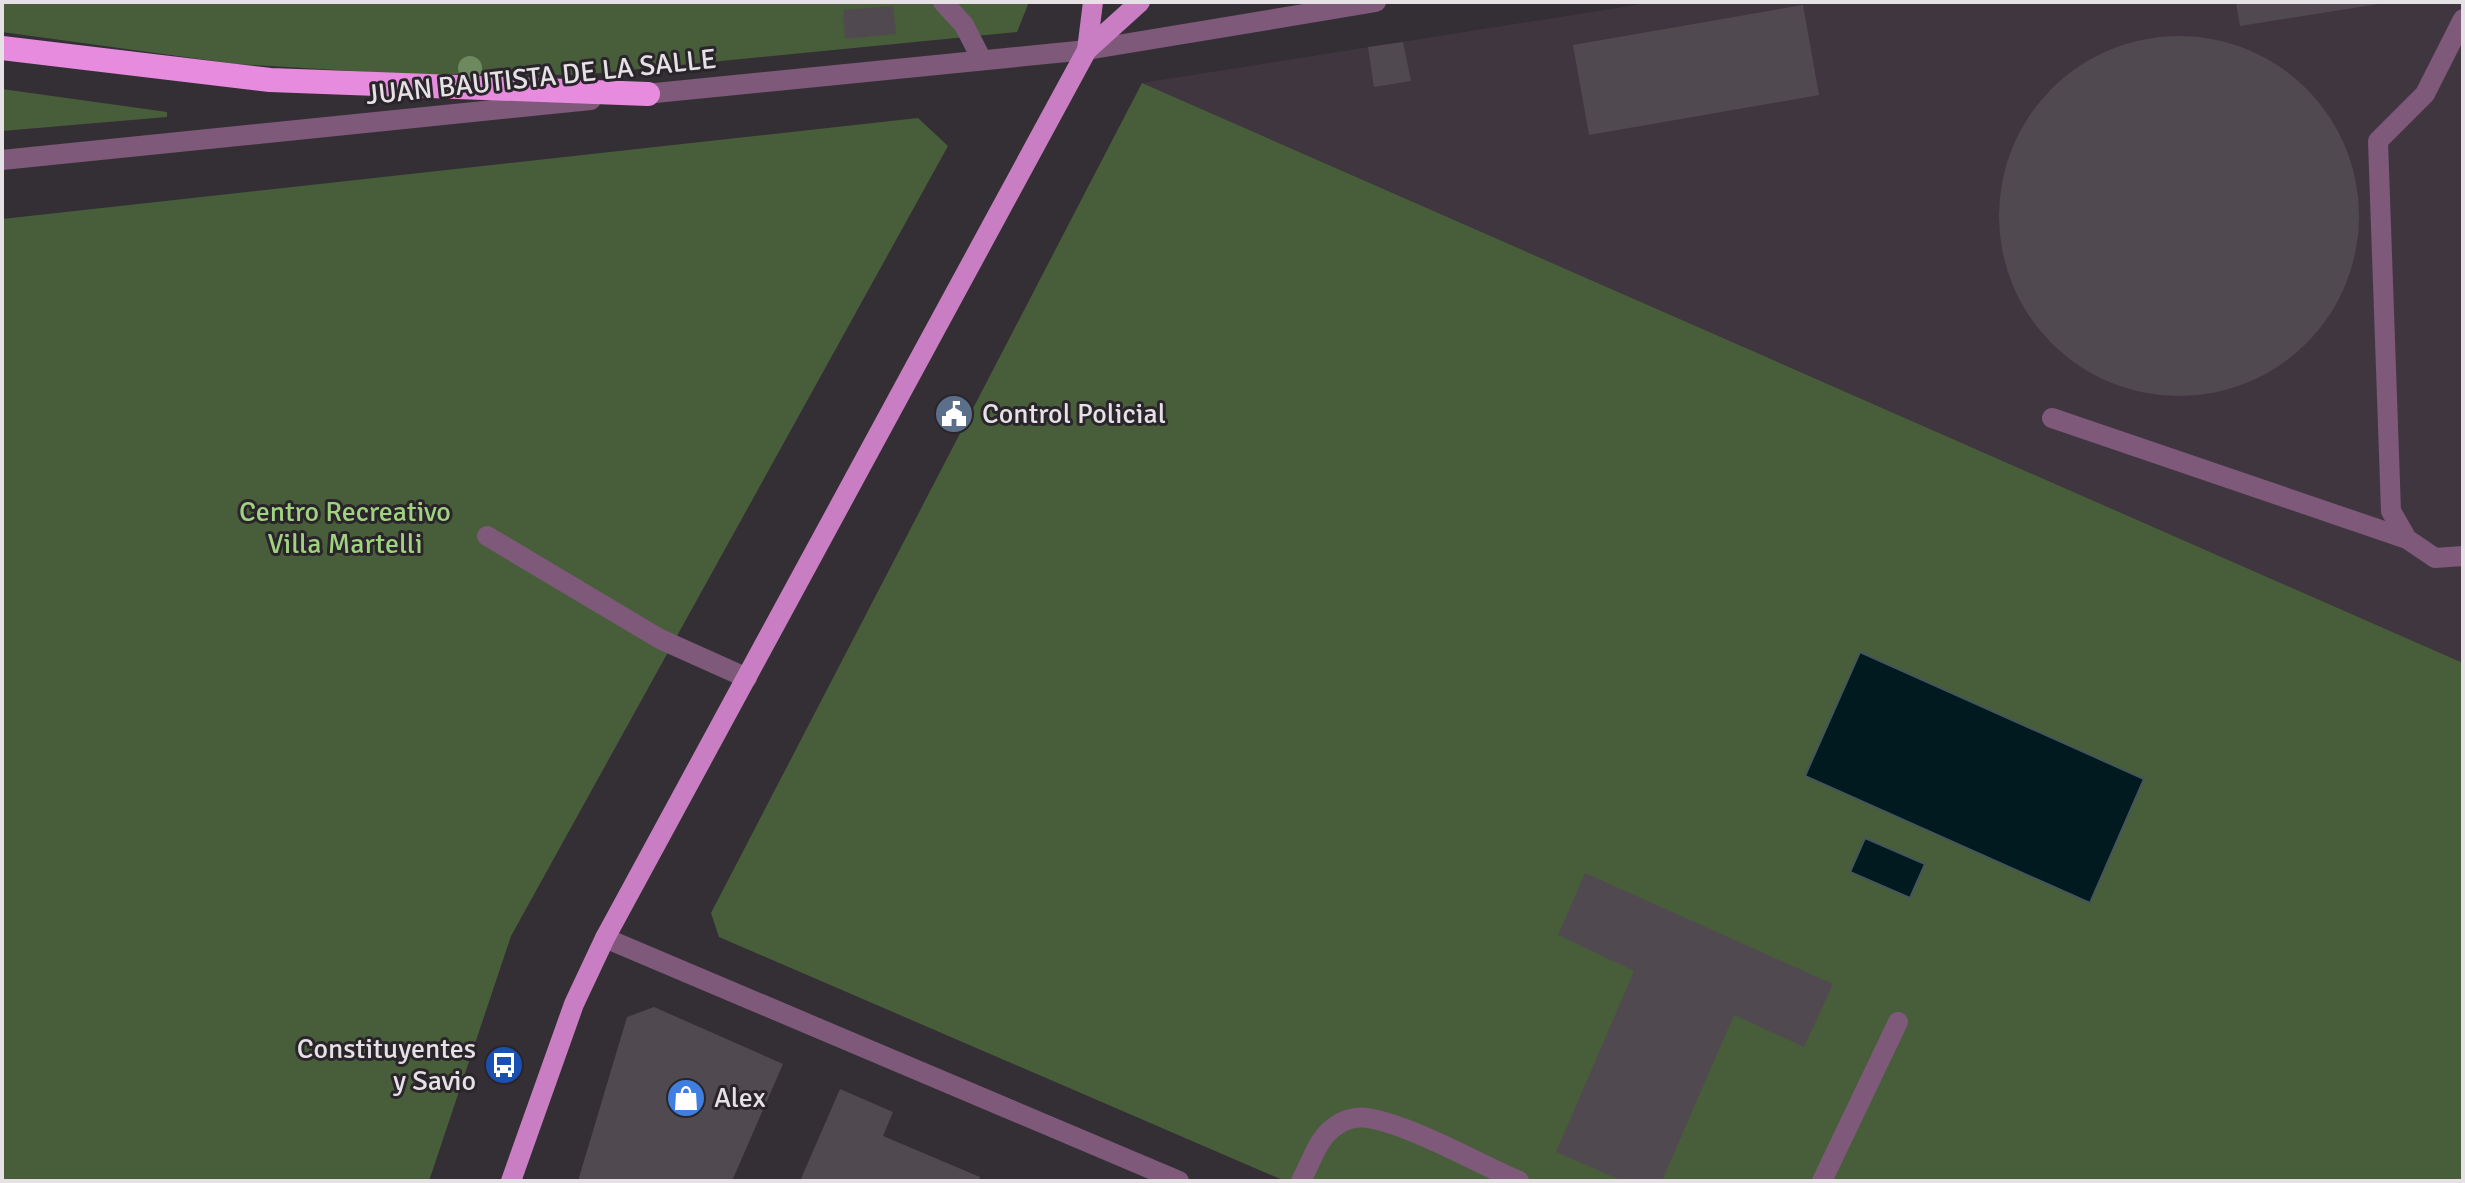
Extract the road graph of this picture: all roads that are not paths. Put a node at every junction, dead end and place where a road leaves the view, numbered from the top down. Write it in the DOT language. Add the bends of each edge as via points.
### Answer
graph roads {
  1 [pos="943,2"];
  2 [pos="1093,2"];
  3 [pos="1140,2"];
  4 [pos="1376,2"];
  5 [pos="2463,19"];
  6 [pos="2,48"];
  7 [pos="1087,50"];
  8 [pos="982,60"];
  9 [pos="648,94"];
  10 [pos="2,160"];
  11 [pos="2052,418"];
  12 [pos="487,536"];
  13 [pos="2407,539"];
  14 [pos="2463,556"];
  15 [pos="747,678"];
  16 [pos="605,938"];
  17 [pos="1898,1022"];
  18 [pos="511,1181"];
  19 [pos="1179,1181"];
  20 [pos="1301,1181"];
  21 [pos="1519,1181"];
  22 [pos="1822,1181"];
  1 -- 8 [label="street" via="964,25"];
  2 -- 7 [label="main road"];
  3 -- 7 [label="main road"];
  4 -- 7 [label="street, JUAN BAUTISTA DE LA SALLE"];
  5 -- 13 [label="street" via="2425,94 2378,141 2391,511"];
  6 -- 9 [label="highway" via="270,80"];
  7 -- 8 [label="street, JUAN BAUTISTA DE LA SALLE"];
  7 -- 15 [label="main road"];
  8 -- 9 [label="street, JUAN BAUTISTA DE LA SALLE"];
  9 -- 10 [label="street, JUAN BAUTISTA DE LA SALLE"];
  11 -- 13 [label="street"];
  12 -- 15 [label="street" via="660,639"];
  13 -- 14 [label="street" via="2435,558"];
  15 -- 16 [label="main road"];
  16 -- 18 [label="main road" via="574,1004"];
  16 -- 19 [label="street"];
  17 -- 22 [label="street"];
  20 -- 21 [label="street" via="1322,1138 1349,1119 1365,1117"];
}
